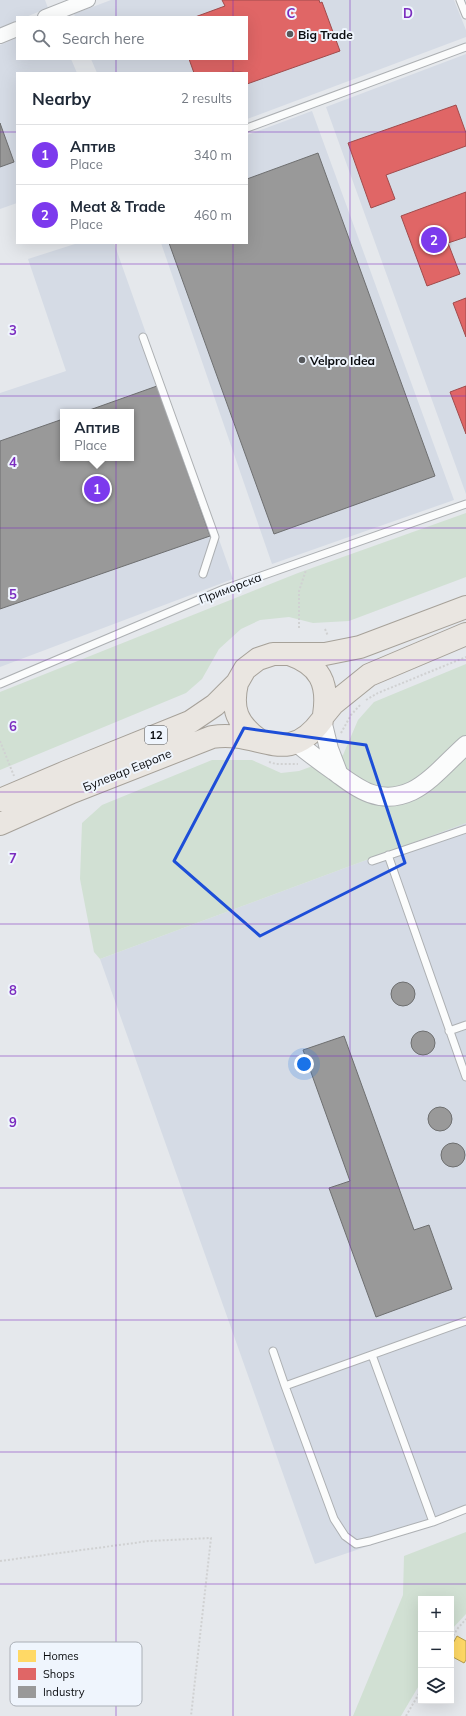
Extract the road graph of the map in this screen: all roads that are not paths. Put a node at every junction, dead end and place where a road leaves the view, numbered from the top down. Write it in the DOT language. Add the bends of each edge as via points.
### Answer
graph roads {
  1 [pos="88,0"];
  2 [pos="460,0"];
  3 [pos="56,6"];
  4 [pos="466,15"];
  5 [pos="46,16"];
  6 [pos="16,29"];
  7 [pos="0,36"];
  8 [pos="466,48"];
  9 [pos="248,128"];
  10 [pos="144,337"];
  11 [pos="466,504"];
  12 [pos="203,574"];
  13 [pos="466,607"];
  14 [pos="466,634"];
  15 [pos="289,654"];
  16 [pos="237,683"];
  17 [pos="0,684"];
  18 [pos="323,717"];
  19 [pos="259,740"];
  20 [pos="297,743"];
  21 [pos="466,745"];
  22 [pos="339,775"];
  23 [pos="0,800"];
  24 [pos="0,824"];
  25 [pos="466,829"];
  26 [pos="388,855"];
  27 [pos="372,861"];
  28 [pos="466,1025"];
  29 [pos="450,1031"];
  30 [pos="466,1077"];
  31 [pos="466,1321"];
  32 [pos="273,1351"];
  33 [pos="372,1355"];
  34 [pos="286,1386"];
  35 [pos="466,1509"];
  36 [pos="433,1522"];
  1 -- 3 [label="street"];
  2 -- 4 [label="lane"];
  3 -- 5 [label="street"];
  6 -- 7 [label="street"];
  8 -- 9 [label="lane"];
  10 -- 12 [label="lane" via="215,537"];
  11 -- 17 [label="lane, Приморска" via="210,594"];
  13 -- 15 [label="main road, Булевар Европе / 12" via="360,648 325,654"];
  14 -- 18 [label="main road" via="369,675 333,704"];
  15 -- 16 [label="main road, Булевар Европе / 12" via="273,654 258,659 245,669"];
  15 -- 18 [label="main road, Булевар Европе / 12" via="303,659 316,670 324,684 327,699"];
  16 -- 19 [label="main road, Булевар Европе / 12" via="235,709 248,732"];
  16 -- 23 [label="main road, Булевар Европе / 12" via="215,705 190,722"];
  18 -- 20 [label="main road" via="314,730"];
  18 -- 22 [label="street" via="329,749"];
  19 -- 20 [label="main road, Булевар Европе / 12" via="274,745"];
  19 -- 24 [label="main road, Булевар Европе / 12" via="227,735 207,739 72,792"];
  20 -- 22 [label="street"];
  21 -- 22 [label="street" via="427,781 412,791 395,796 377,796 360,790"];
  25 -- 26 [label="lane"];
  26 -- 27 [label="lane"];
  26 -- 29 [label="lane"];
  28 -- 29 [label="lane"];
  29 -- 30 [label="lane"];
  31 -- 33 [label="lane"];
  32 -- 34 [label="lane"];
  33 -- 34 [label="lane"];
  33 -- 36 [label="lane"];
  34 -- 36 [label="lane" via="334,1519 345,1536 356,1544"];
  35 -- 36 [label="lane"];
}
